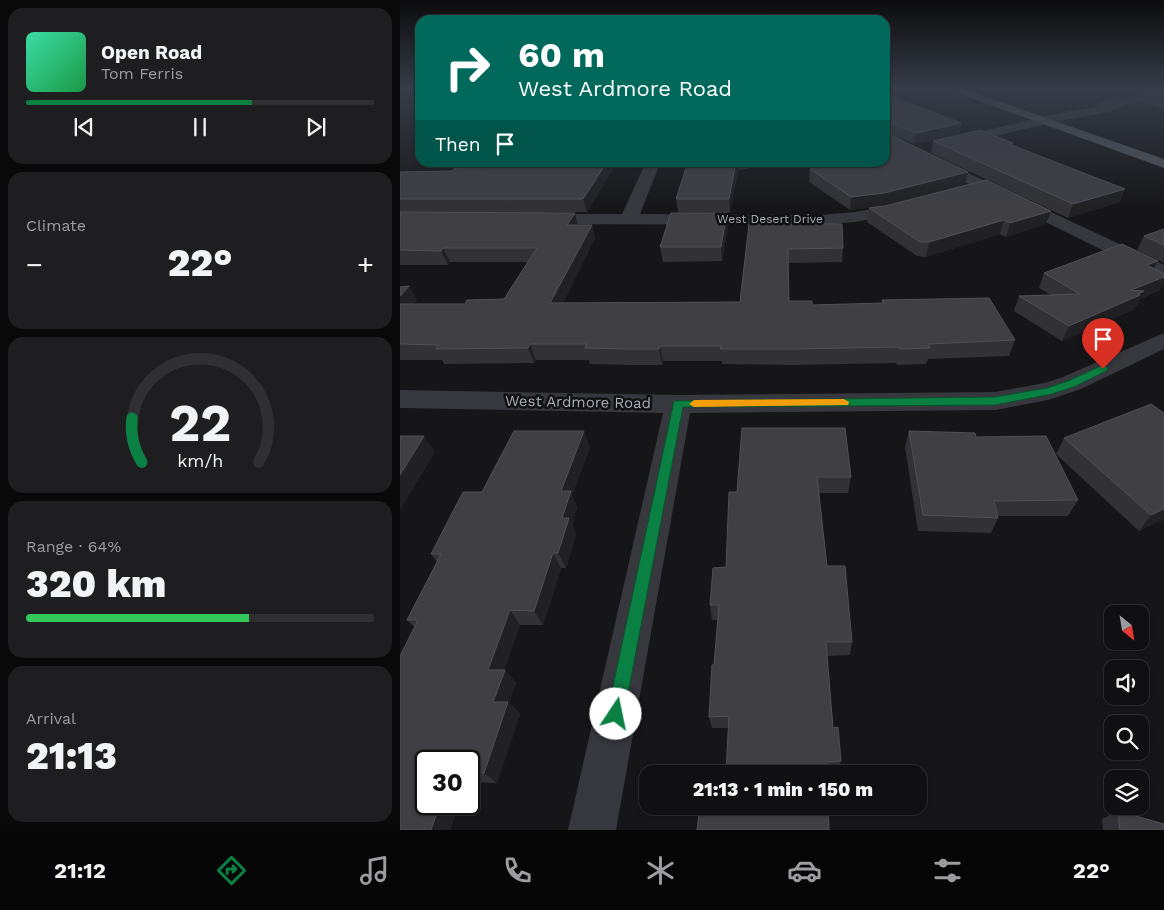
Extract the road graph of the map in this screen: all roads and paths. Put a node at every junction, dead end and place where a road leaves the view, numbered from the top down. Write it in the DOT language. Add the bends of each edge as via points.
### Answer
graph roads {
  1 [pos="1009,129"];
  2 [pos="1063,129"];
  3 [pos="1094,129"];
  4 [pos="890,140"];
  5 [pos="912,151"];
  6 [pos="1164,152"];
  7 [pos="1164,164"];
  8 [pos="651,167"];
  9 [pos="985,186"];
  10 [pos="958,194"];
  11 [pos="923,203"];
  12 [pos="519,219"];
  13 [pos="629,219"];
  14 [pos="1164,273"];
  15 [pos="1164,340"];
  16 [pos="400,399"];
  17 [pos="678,404"];
  18 [pos="592,830"];
  1 -- 5 [label="street"];
  2 -- 7 [label="main road"];
  3 -- 6 [label="main road"];
  4 -- 5 [label="street"];
  5 -- 9 [label="street"];
  8 -- 13 [label="street"];
  9 -- 10 [label="street"];
  9 -- 14 [label="street"];
  11 -- 13 [label="street, West Desert Drive" via="883,213 820,220"];
  12 -- 13 [label="street, West Desert Drive"];
  15 -- 17 [label="street, West Ardmore Road" via="1072,383 995,401"];
  16 -- 17 [label="street, West Ardmore Road"];
  17 -- 18 [label="street"];
}
